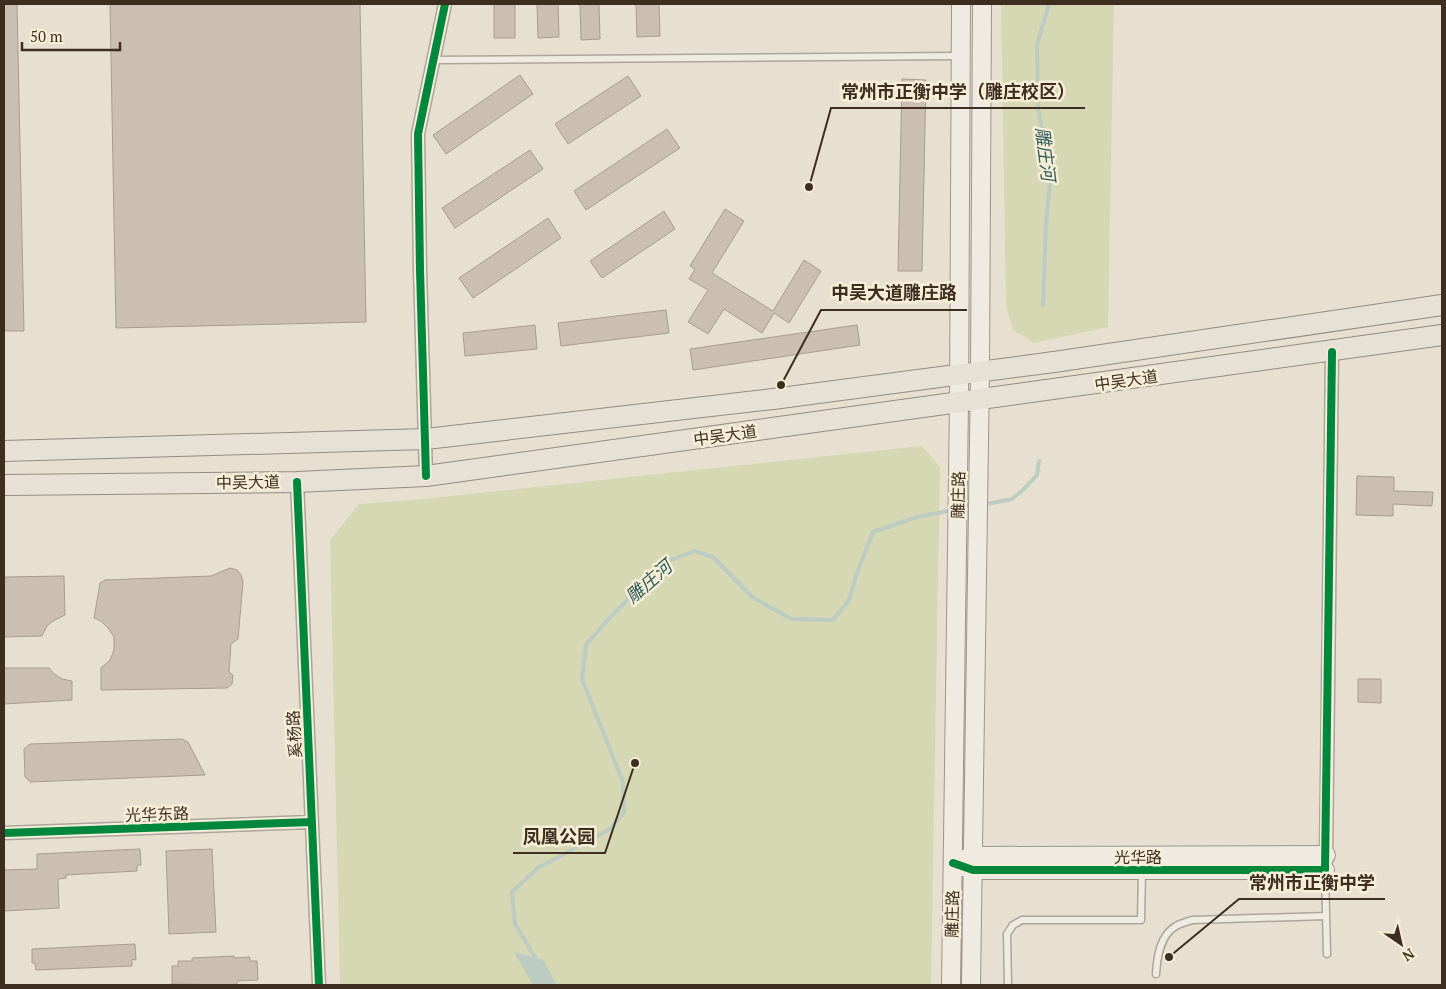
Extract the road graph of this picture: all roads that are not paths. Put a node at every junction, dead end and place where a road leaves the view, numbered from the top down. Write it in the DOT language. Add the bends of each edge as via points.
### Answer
graph roads {
  1 [pos="445,4"];
  2 [pos="961,4"];
  3 [pos="982,4"];
  4 [pos="960,56"];
  5 [pos="434,60"];
  6 [pos="1442,305"];
  7 [pos="1442,335"];
  8 [pos="1332,352"];
  9 [pos="980,372"];
  10 [pos="958,375"];
  11 [pos="980,400"];
  12 [pos="959,403"];
  13 [pos="426,438"];
  14 [pos="4,451"];
  15 [pos="426,476"];
  16 [pos="297,482"];
  17 [pos="4,485"];
  18 [pos="312,822"];
  19 [pos="4,833"];
  20 [pos="1326,862"];
  21 [pos="953,863"];
  22 [pos="973,863"];
  23 [pos="1142,870"];
  24 [pos="1326,916"];
  25 [pos="1327,954"];
  26 [pos="1156,974"];
  27 [pos="319,985"];
  28 [pos="951,985"];
  29 [pos="971,985"];
  30 [pos="1008,985"];
  1 -- 5 [label="street"];
  2 -- 4 [label="main road, 雕庄路"];
  3 -- 9 [label="main road, 雕庄路"];
  4 -- 5 [label="lane"];
  4 -- 10 [label="main road, 雕庄路"];
  5 -- 13 [label="street" via="418,134"];
  6 -- 9 [label="main road, 中吴大道"];
  7 -- 8 [label="main road, 中吴大道"];
  8 -- 11 [label="main road, 中吴大道"];
  8 -- 20 [label="street"];
  9 -- 10 [label="main road, 中吴大道"];
  9 -- 11 [label="main road, 雕庄路"];
  10 -- 12 [label="main road, 雕庄路"];
  10 -- 13 [label="main road, 中吴大道" via="773,400"];
  11 -- 12 [label="main road, 中吴大道"];
  11 -- 22 [label="main road, 雕庄路"];
  12 -- 15 [label="main road, 中吴大道"];
  12 -- 21 [label="main road, 雕庄路"];
  13 -- 14 [label="main road, 中吴大道"];
  13 -- 15 [label="street"];
  15 -- 16 [label="main road, 中吴大道"];
  16 -- 17 [label="main road, 中吴大道"];
  16 -- 18 [label="street, 奚杨路"];
  18 -- 19 [label="street, 光华东路"];
  18 -- 27 [label="street, 奚杨路"];
  20 -- 22 [label="main road, 光华路"];
  20 -- 23 [label="main road, 光华路"];
  20 -- 24 [label="lane"];
  21 -- 22 [label="main road, 光华路"];
  21 -- 28 [label="main road, 雕庄路"];
  22 -- 23 [label="main road, 光华路"];
  22 -- 29 [label="main road, 雕庄路"];
  23 -- 30 [label="lane" via="1142,920 1022,920 1013,925 1008,934"];
  24 -- 25 [label="lane"];
  24 -- 26 [label="lane" via="1192,920 1175,927 1162,942"];
}
